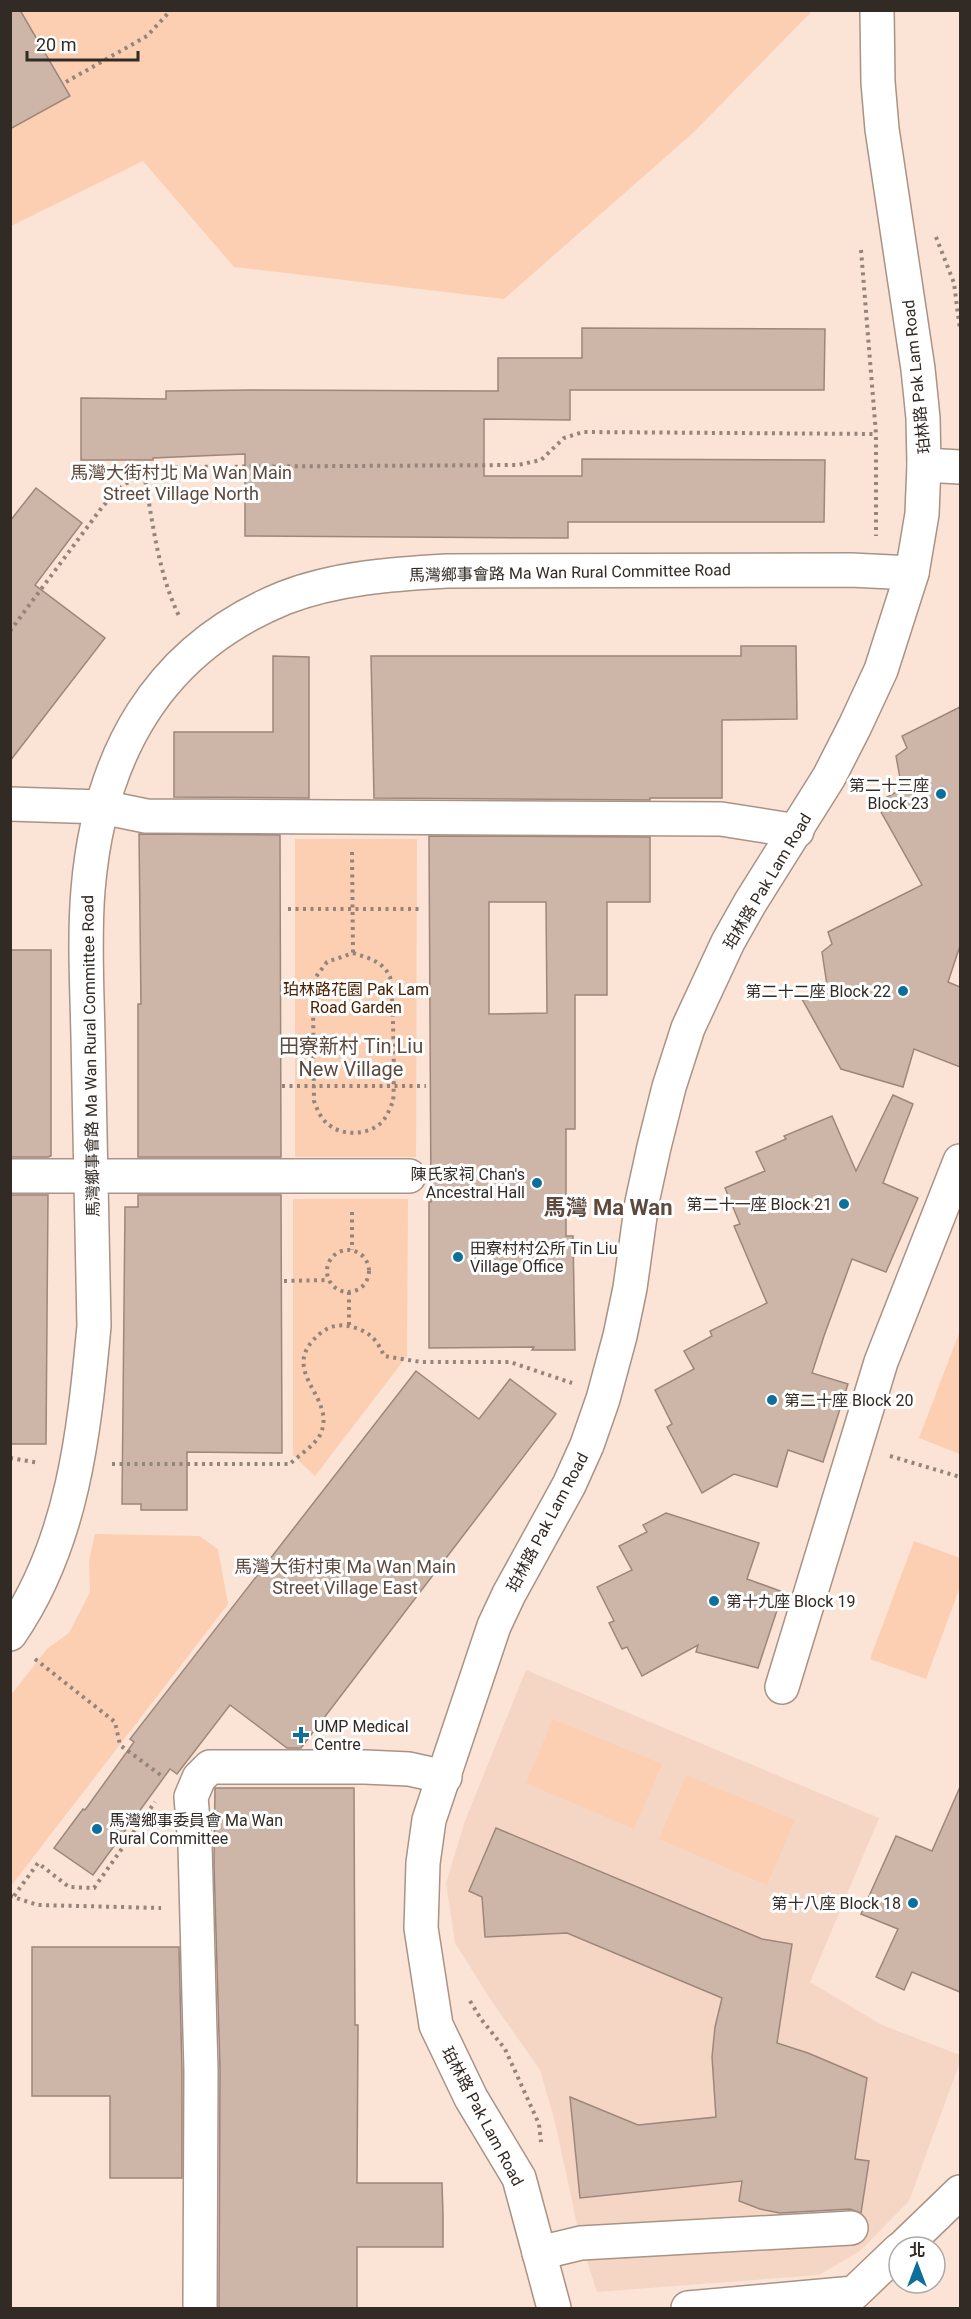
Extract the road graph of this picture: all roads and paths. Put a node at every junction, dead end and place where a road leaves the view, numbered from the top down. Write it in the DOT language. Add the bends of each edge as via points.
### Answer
graph roads {
  1 [pos="171,10"];
  2 [pos="877,10"];
  3 [pos="66,82"];
  4 [pos="932,227"];
  5 [pos="861,244"];
  6 [pos="960,330"];
  7 [pos="876,434"];
  8 [pos="924,465"];
  9 [pos="960,468"];
  10 [pos="144,474"];
  11 [pos="873,545"];
  12 [pos="912,573"];
  13 [pos="182,621"];
  14 [pos="10,631"];
  15 [pos="10,804"];
  16 [pos="102,807"];
  17 [pos="797,831"];
  18 [pos="352,870"];
  19 [pos="288,909"];
  20 [pos="352,909"];
  21 [pos="421,909"];
  22 [pos="353,953"];
  23 [pos="282,1086"];
  24 [pos="314,1086"];
  25 [pos="393,1086"];
  26 [pos="426,1086"];
  27 [pos="960,1161"];
  28 [pos="10,1176"];
  29 [pos="90,1176"];
  30 [pos="409,1176"];
  31 [pos="329,1280"];
  32 [pos="284,1281"];
  33 [pos="349,1292"];
  34 [pos="349,1325"];
  35 [pos="576,1385"];
  36 [pos="855,1445"];
  37 [pos="10,1458"];
  38 [pos="44,1463"];
  39 [pos="107,1464"];
  40 [pos="960,1477"];
  41 [pos="21,1645"];
  42 [pos="782,1688"];
  43 [pos="444,1777"];
  44 [pos="180,1789"];
  45 [pos="12,1896"];
  46 [pos="197,1909"];
  47 [pos="468,1998"];
  48 [pos="541,2144"];
  49 [pos="960,2192"];
  50 [pos="851,2228"];
  51 [pos="915,2235"];
  52 [pos="539,2253"];
  53 [pos="887,2261"];
  54 [pos="200,2308"];
  55 [pos="554,2308"];
  56 [pos="688,2308"];
  1 -- 3 [label="path" via="147,36"];
  2 -- 8 [label="street, 珀林路 Pak Lam Road" via="882,129 918,369"];
  4 -- 6 [label="path" via="954,283"];
  5 -- 7 [label="path"];
  7 -- 10 [label="path" via="583,432 564,438 541,460 518,465 176,467"];
  7 -- 11 [label="path"];
  8 -- 9 [label="street"];
  8 -- 12 [label="street, 珀林路 Pak Lam Road" via="922,514"];
  10 -- 13 [label="path" via="165,581"];
  10 -- 14 [label="path" via="123,485 103,506"];
  12 -- 16 [label="street, 馬灣鄉事會路 Ma Wan Rural Committee Road" via="447,571 395,574 322,587 285,598 244,617 178,666 133,730 114,767"];
  12 -- 17 [label="street, 珀林路 Pak Lam Road" via="881,670 829,777"];
  15 -- 16 [label="street"];
  16 -- 17 [label="street" via="146,816 721,819"];
  16 -- 29 [label="street, 馬灣鄉事會路 Ma Wan Rural Committee Road" via="92,856 86,923"];
  17 -- 43 [label="street, 珀林路 Pak Lam Road" via="750,903 688,1028 654,1147 626,1307 603,1399 569,1485 494,1626"];
  18 -- 20 [label="path"];
  19 -- 20 [label="path"];
  20 -- 21 [label="path"];
  20 -- 22 [label="path"];
  22 -- 24 [label="path" via="327,962 315,978"];
  22 -- 25 [label="path" via="378,962 390,977"];
  23 -- 24 [label="path"];
  24 -- 25 [label="path"];
  24 -- 25 [label="path" via="320,1116 333,1128 351,1133 371,1130 385,1119 393,1100"];
  25 -- 26 [label="path"];
  27 -- 36 [label="street" via="881,1362"];
  28 -- 29 [label="street"];
  29 -- 30 [label="street"];
  29 -- 41 [label="street, 馬灣鄉事會路 Ma Wan Rural Committee Road" via="94,1326 85,1418 62,1528 26,1611"];
  31 -- 32 [label="path"];
  31 -- 33 [label="path" via="339,1290"];
  31 -- 33 [label="path" via="328,1263 332,1257 344,1250 357,1251 367,1261 369,1275 361,1288"];
  33 -- 34 [label="path"];
  34 -- 35 [label="path" via="369,1333 384,1356 421,1362 510,1362"];
  34 -- 39 [label="path" via="325,1329 311,1340 305,1353 303,1367 323,1413 320,1435 290,1464"];
  36 -- 40 [label="path"];
  36 -- 42 [label="street"];
  37 -- 38 [label="path"];
  41 -- 44 [label="path" via="115,1722 120,1745"];
  43 -- 44 [label="street" via="408,1769 210,1767"];
  43 -- 52 [label="street, 珀林路 Pak Lam Road" via="429,1820 423,1863 421,1928 436,2025 471,2098 519,2178"];
  44 -- 45 [label="path" via="94,1888 69,1887 38,1863"];
  44 -- 46 [label="street" via="195,1845"];
  45 -- 46 [label="path" via="38,1905"];
  46 -- 54 [label="street"];
  47 -- 48 [label="path" via="505,2049 539,2124"];
  49 -- 51 [label="street"];
  50 -- 52 [label="street" via="580,2243"];
  52 -- 55 [label="street, 珀林路 Pak Lam Road"];
  53 -- 56 [label="street" via="854,2293"];
}
